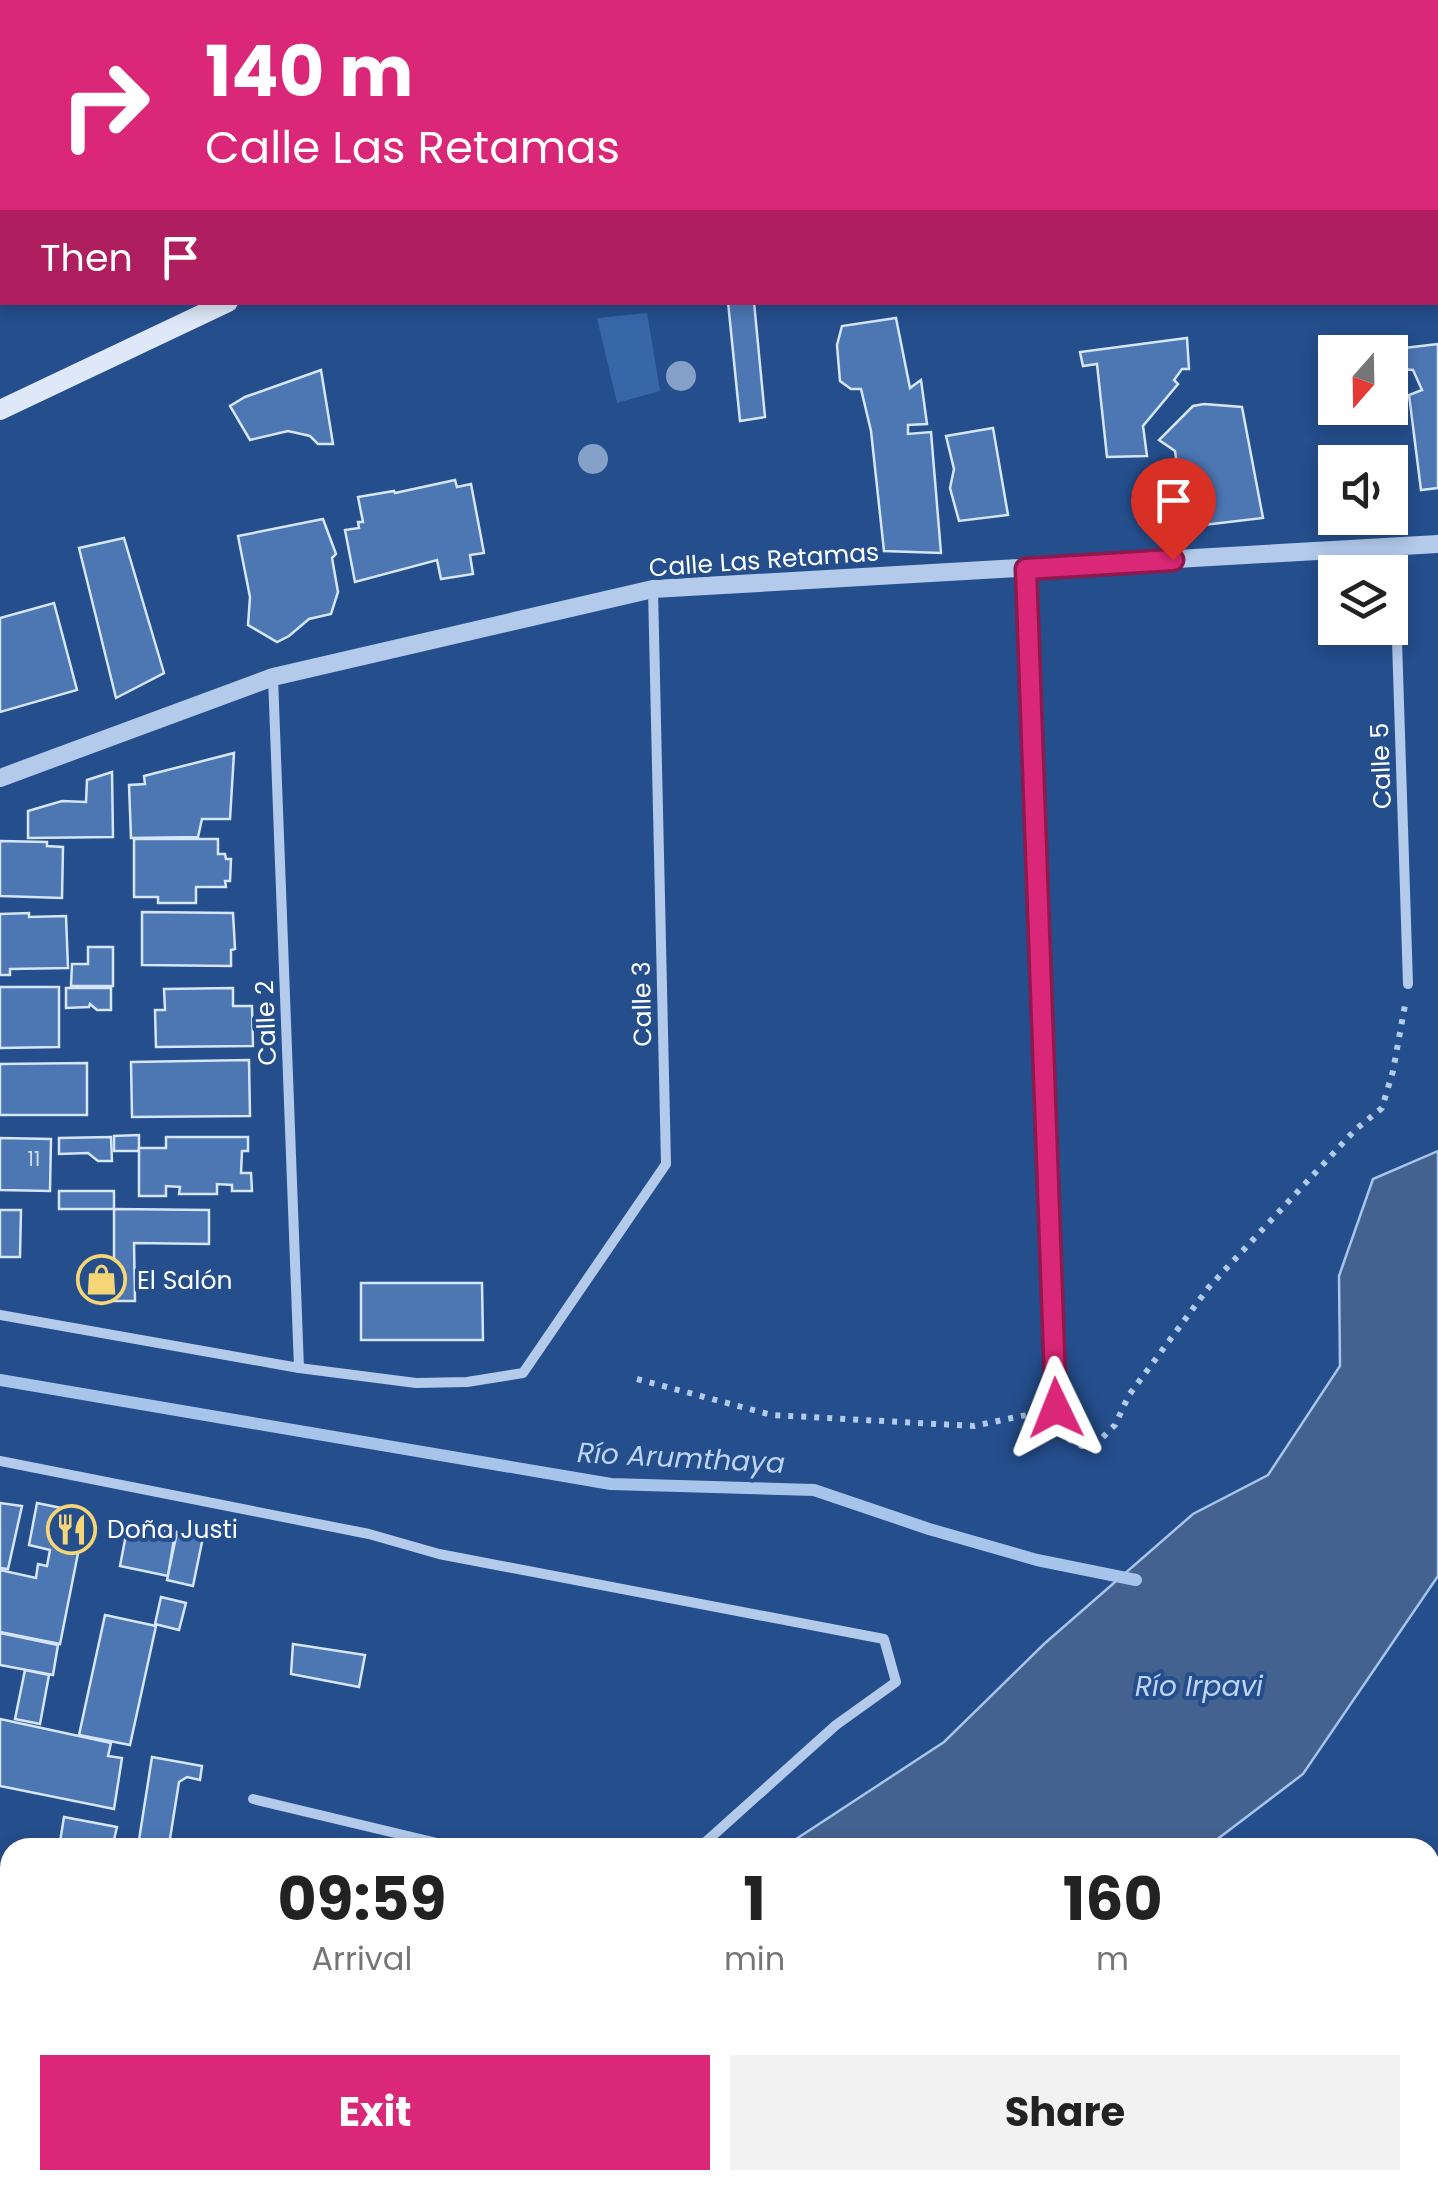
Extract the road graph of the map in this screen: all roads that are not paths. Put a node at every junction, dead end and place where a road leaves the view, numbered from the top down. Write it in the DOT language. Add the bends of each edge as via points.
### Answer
graph roads {
  1 [pos="222,305"];
  2 [pos="0,410"];
  3 [pos="1438,544"];
  4 [pos="1394,547"];
  5 [pos="1026,569"];
  6 [pos="652,589"];
  7 [pos="273,677"];
  8 [pos="0,778"];
  9 [pos="1408,984"];
  10 [pos="0,1315"];
  11 [pos="299,1368"];
  12 [pos="1056,1408"];
  13 [pos="0,1461"];
  14 [pos="253,1798"];
  15 [pos="417,1838"];
  16 [pos="710,1838"];
  1 -- 2 [label="main road"];
  3 -- 4 [label="street, Calle Las Retamas"];
  4 -- 5 [label="street, Calle Las Retamas"];
  4 -- 9 [label="street, Calle 5"];
  5 -- 6 [label="street, Calle Las Retamas"];
  5 -- 12 [label="street"];
  6 -- 7 [label="street, Calle Las Retamas"];
  6 -- 11 [label="street, Calle 3" via="666,1164 523,1373 416,1384"];
  7 -- 8 [label="street, Calle Las Retamas"];
  7 -- 11 [label="street, Calle 2"];
  10 -- 11 [label="street"];
  13 -- 16 [label="street" via="884,1639 896,1682 836,1725"];
  14 -- 15 [label="street"];
}
